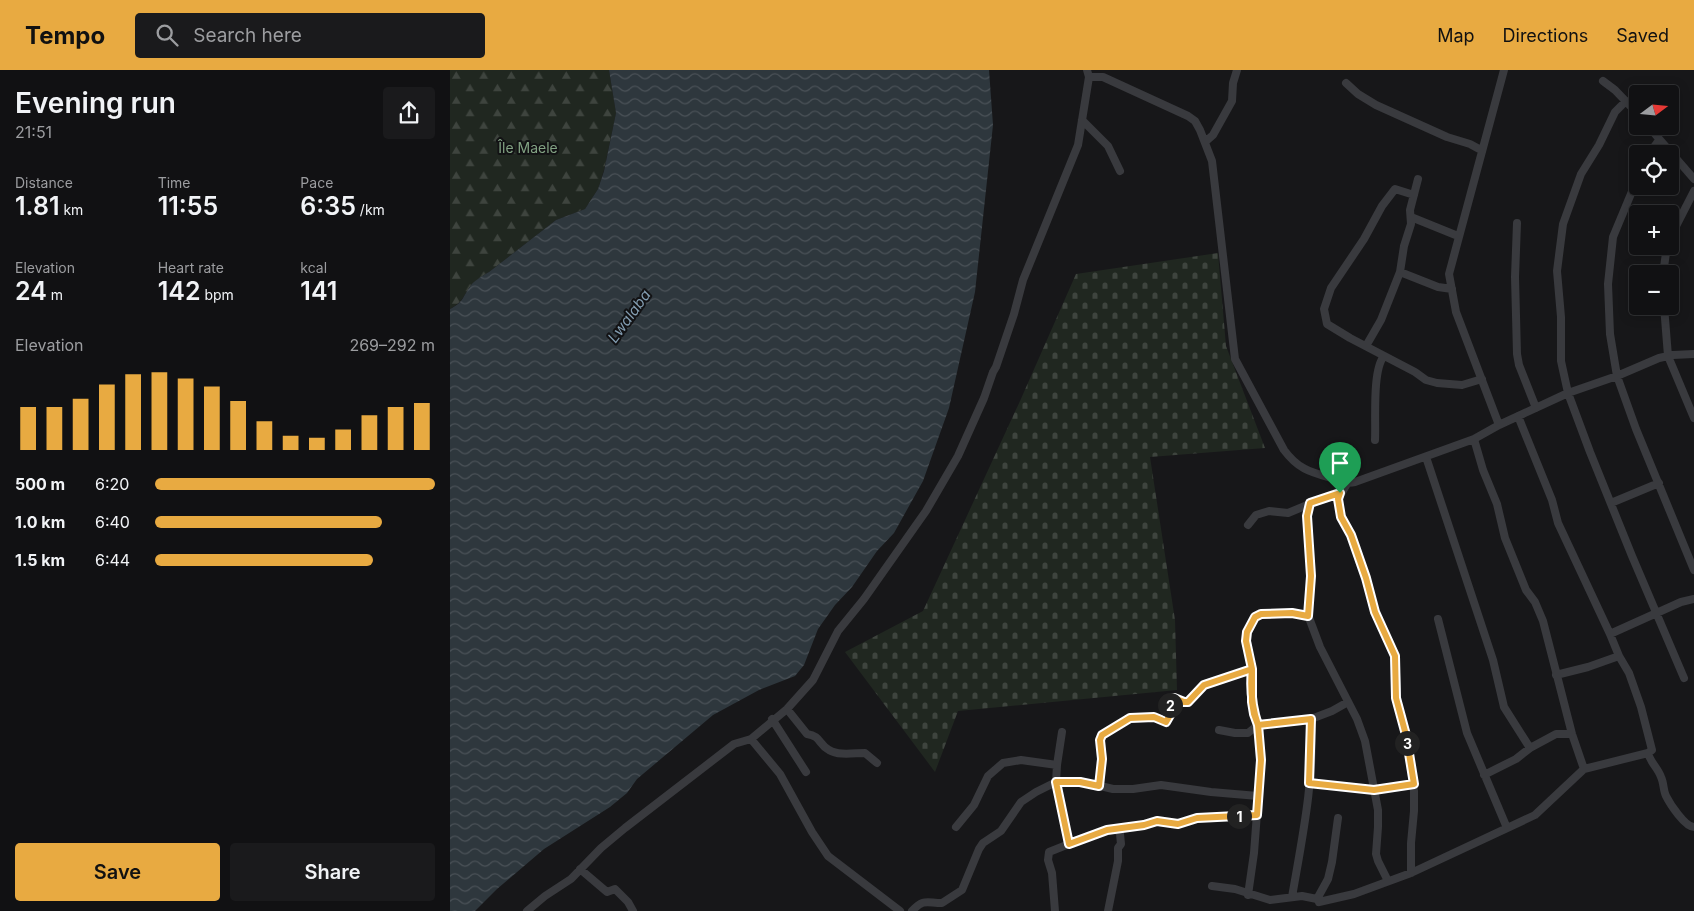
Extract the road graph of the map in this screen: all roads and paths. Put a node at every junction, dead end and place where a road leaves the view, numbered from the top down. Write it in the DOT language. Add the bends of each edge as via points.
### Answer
graph roads {
  1 [pos="1237,70"];
  2 [pos="1504,70"];
  3 [pos="1088,74"];
  4 [pos="1604,81"];
  5 [pos="1346,83"];
  6 [pos="1626,100"];
  7 [pos="1629,104"];
  8 [pos="1082,120"];
  9 [pos="1656,135"];
  10 [pos="1660,140"];
  11 [pos="1205,142"];
  12 [pos="1656,145"];
  13 [pos="1482,150"];
  14 [pos="1120,171"];
  15 [pos="1418,179"];
  16 [pos="1694,179"];
  17 [pos="1694,191"];
  18 [pos="1414,195"];
  19 [pos="1630,195"];
  20 [pos="1411,217"];
  21 [pos="1679,220"];
  22 [pos="1517,223"];
  23 [pos="1458,236"];
  24 [pos="1400,272"];
  25 [pos="1452,289"];
  26 [pos="1665,315"];
  27 [pos="1366,346"];
  28 [pos="1694,354"];
  29 [pos="1384,356"];
  30 [pos="1668,356"];
  31 [pos="1617,376"];
  32 [pos="1482,379"];
  33 [pos="1568,393"];
  34 [pos="1536,408"];
  35 [pos="1518,416"];
  36 [pos="1694,418"];
  37 [pos="1499,425"];
  38 [pos="1474,439"];
  39 [pos="1375,440"];
  40 [pos="1426,457"];
  41 [pos="1659,483"];
  42 [pos="1347,484"];
  43 [pos="1340,493"];
  44 [pos="1310,503"];
  45 [pos="1611,504"];
  46 [pos="1248,525"];
  47 [pos="1694,570"];
  48 [pos="1694,599"];
  49 [pos="1656,614"];
  50 [pos="1308,616"];
  51 [pos="1438,618"];
  52 [pos="1610,634"];
  53 [pos="1619,656"];
  54 [pos="1252,669"];
  55 [pos="1556,675"];
  56 [pos="1684,678"];
  57 [pos="1348,702"];
  58 [pos="787,708"];
  59 [pos="772,719"];
  60 [pos="1311,719"];
  61 [pos="1258,725"];
  62 [pos="1219,730"];
  63 [pos="1062,732"];
  64 [pos="1572,734"];
  65 [pos="751,739"];
  66 [pos="1530,748"];
  67 [pos="1648,753"];
  68 [pos="877,763"];
  69 [pos="1057,766"];
  70 [pos="1584,769"];
  71 [pos="806,772"];
  72 [pos="1484,775"];
  73 [pos="1056,782"];
  74 [pos="1309,783"];
  75 [pos="1414,784"];
  76 [pos="1099,786"];
  77 [pos="1374,790"];
  78 [pos="1258,796"];
  79 [pos="1257,815"];
  80 [pos="1338,818"];
  81 [pos="956,827"];
  82 [pos="1694,827"];
  83 [pos="1507,828"];
  84 [pos="1117,830"];
  85 [pos="1069,844"];
  86 [pos="580,869"];
  87 [pos="1411,873"];
  88 [pos="1388,881"];
  89 [pos="1212,886"];
  90 [pos="1248,895"];
  91 [pos="1292,897"];
  92 [pos="1318,900"];
  93 [pos="527,911"];
  94 [pos="633,911"];
  95 [pos="900,911"];
  96 [pos="912,911"];
  97 [pos="1055,911"];
  98 [pos="1108,911"];
  99 [pos="1314,911"];
  1 -- 11 [label="street" via="1232,101 1213,135"];
  2 -- 13 [label="street"];
  3 -- 8 [label="street"];
  3 -- 11 [label="street" via="1103,77 1179,110 1195,122"];
  4 -- 6 [label="street"];
  5 -- 13 [label="street" via="1376,105"];
  6 -- 7 [label="street"];
  6 -- 33 [label="street" via="1615,112 1581,174 1563,224 1557,271 1560,361"];
  8 -- 14 [label="street" via="1108,146"];
  8 -- 58 [label="street" via="1078,145 1023,280 996,367 958,456 926,511 838,631 813,680"];
  9 -- 10 [label="street"];
  10 -- 12 [label="street"];
  10 -- 16 [label="street"];
  11 -- 42 [label="street" via="1213,170 1235,359 1291,460 1314,474"];
  13 -- 23 [label="street"];
  15 -- 18 [label="street"];
  17 -- 21 [label="street"];
  18 -- 20 [label="street"];
  18 -- 27 [label="street" via="1394,189 1331,288 1325,304 1327,324"];
  19 -- 31 [label="street" via="1613,237 1608,284"];
  20 -- 23 [label="street"];
  20 -- 24 [label="street"];
  22 -- 34 [label="street" via="1517,354"];
  23 -- 25 [label="street" via="1449,274"];
  24 -- 25 [label="street"];
  24 -- 27 [label="street" via="1381,320"];
  25 -- 32 [label="street" via="1456,312"];
  26 -- 30 [label="street"];
  27 -- 29 [label="street"];
  28 -- 30 [label="street"];
  29 -- 32 [label="street" via="1437,383 1462,385"];
  29 -- 39 [label="street" via="1380,360 1376,382"];
  30 -- 31 [label="street"];
  30 -- 36 [label="street"];
  31 -- 33 [label="street"];
  31 -- 41 [label="street"];
  32 -- 37 [label="street"];
  33 -- 34 [label="street"];
  33 -- 45 [label="street"];
  34 -- 35 [label="street"];
  35 -- 37 [label="street"];
  35 -- 52 [label="street" via="1558,523"];
  37 -- 38 [label="street"];
  38 -- 40 [label="street"];
  38 -- 55 [label="street" via="1497,504 1505,538 1526,590 1543,621"];
  40 -- 42 [label="street"];
  40 -- 66 [label="street" via="1493,660 1504,707"];
  41 -- 45 [label="street"];
  41 -- 47 [label="street"];
  42 -- 43 [label="street"];
  43 -- 44 [label="street"];
  43 -- 75 [label="street" via="1341,517 1351,535 1375,612 1395,656 1396,698"];
  44 -- 46 [label="street" via="1288,513 1269,511 1256,515"];
  44 -- 50 [label="street" via="1307,516 1311,576"];
  45 -- 49 [label="street"];
  48 -- 49 [label="street"];
  49 -- 52 [label="street"];
  49 -- 56 [label="street"];
  50 -- 54 [label="street" via="1276,612 1255,617 1246,635"];
  50 -- 57 [label="street"];
  51 -- 72 [label="street" via="1467,733"];
  52 -- 53 [label="street"];
  53 -- 55 [label="street"];
  53 -- 67 [label="street" via="1629,673 1641,708 1652,748"];
  54 -- 61 [label="street" via="1253,708"];
  54 -- 76 [label="street" via="1204,685 1188,702 1170,699 1170,715 1166,722 1154,717 1130,718 1102,735"];
  55 -- 64 [label="street"];
  57 -- 60 [label="street"];
  57 -- 77 [label="street" via="1365,741"];
  58 -- 59 [label="street"];
  58 -- 68 [label="street" via="807,734 815,736 830,750 844,754 865,753"];
  59 -- 65 [label="street"];
  59 -- 71 [label="street"];
  60 -- 61 [label="street"];
  60 -- 74 [label="street"];
  61 -- 62 [label="street" via="1248,733"];
  61 -- 78 [label="street" via="1261,760"];
  63 -- 69 [label="street"];
  64 -- 66 [label="street" via="1556,734"];
  64 -- 70 [label="street"];
  65 -- 86 [label="street" via="734,744 625,828"];
  65 -- 95 [label="street" via="780,774 828,856"];
  66 -- 72 [label="street"];
  67 -- 70 [label="street"];
  67 -- 82 [label="street" via="1661,776 1665,795 1685,823"];
  69 -- 73 [label="street"];
  69 -- 81 [label="street" via="1021,760 1003,763 988,776 974,805"];
  70 -- 83 [label="street" via="1540,812"];
  72 -- 83 [label="street"];
  73 -- 76 [label="street"];
  73 -- 85 [label="street"];
  73 -- 96 [label="street" via="1026,798 1016,807 1002,830 984,843 962,890 942,903 926,901"];
  74 -- 77 [label="street"];
  74 -- 91 [label="street"];
  75 -- 77 [label="street"];
  75 -- 87 [label="street"];
  76 -- 78 [label="street" via="1126,789 1162,785"];
  77 -- 88 [label="street" via="1378,828 1376,854"];
  78 -- 79 [label="street"];
  79 -- 84 [label="street" via="1197,818 1178,824 1157,821"];
  79 -- 90 [label="street"];
  80 -- 92 [label="street" via="1328,879"];
  83 -- 87 [label="street"];
  84 -- 85 [label="street" via="1107,830"];
  84 -- 98 [label="street" via="1121,844"];
  85 -- 97 [label="street" via="1049,852 1048,856"];
  86 -- 93 [label="street"];
  86 -- 94 [label="street" via="606,892 615,890"];
  87 -- 88 [label="street"];
  88 -- 92 [label="street" via="1354,894"];
  89 -- 90 [label="street" via="1235,889"];
  90 -- 91 [label="street" via="1270,900"];
  91 -- 92 [label="street"];
  92 -- 99 [label="street"];
}
